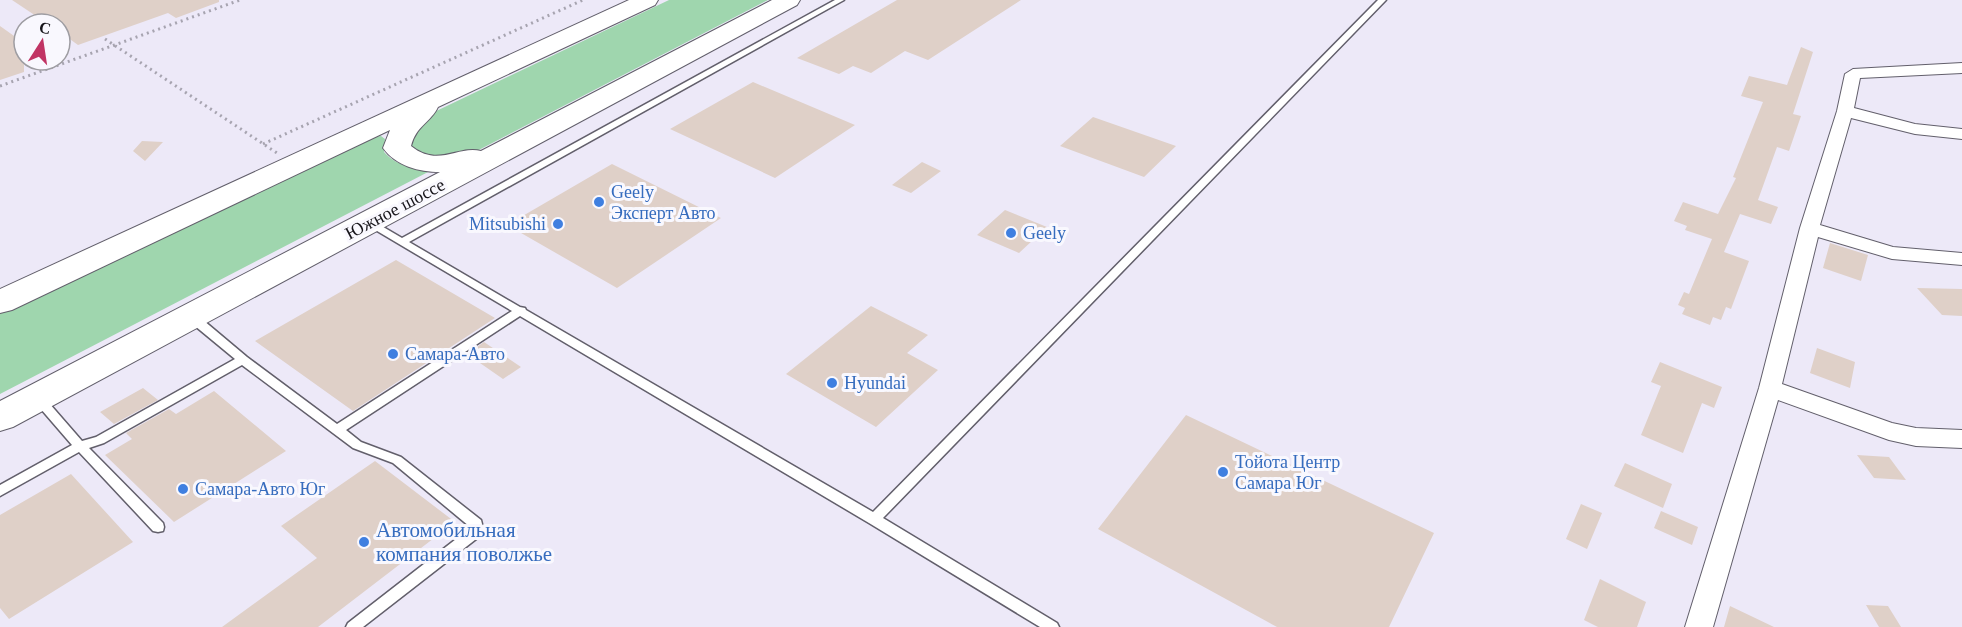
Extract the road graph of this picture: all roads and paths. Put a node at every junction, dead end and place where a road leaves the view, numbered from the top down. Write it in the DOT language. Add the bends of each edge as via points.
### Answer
graph roads {
  1 [pos="240,0"];
  2 [pos="583,0"];
  3 [pos="647,0"];
  4 [pos="789,0"];
  5 [pos="840,0"];
  6 [pos="1382,0"];
  7 [pos="105,39"];
  8 [pos="114,45"];
  9 [pos="1962,68"];
  10 [pos="0,86"];
  11 [pos="445,95"];
  12 [pos="1845,111"];
  13 [pos="1962,134"];
  14 [pos="263,144"];
  15 [pos="508,148"];
  16 [pos="278,153"];
  17 [pos="370,223"];
  18 [pos="1810,228"];
  19 [pos="404,241"];
  20 [pos="1962,259"];
  21 [pos="0,302"];
  22 [pos="520,310"];
  23 [pos="192,317"];
  24 [pos="243,360"];
  25 [pos="1770,388"];
  26 [pos="37,398"];
  27 [pos="0,417"];
  28 [pos="337,430"];
  29 [pos="1962,439"];
  30 [pos="80,446"];
  31 [pos="0,491"];
  32 [pos="874,519"];
  33 [pos="158,527"];
  34 [pos="1704,625"];
  35 [pos="353,627"];
  36 [pos="1052,627"];
  1 -- 8 [label="path"];
  2 -- 14 [label="path"];
  3 -- 11 [label="main road" via="615,11"];
  4 -- 15 [label="main road, Южное шоссе"];
  5 -- 19 [label="lane"];
  6 -- 32 [label="lane"];
  7 -- 8 [label="path"];
  8 -- 10 [label="path"];
  8 -- 14 [label="path"];
  9 -- 12 [label="street" via="1853,74"];
  11 -- 15 [label="main road" via="399,136 397,148 405,156 417,162 459,163"];
  11 -- 21 [label="main road"];
  12 -- 13 [label="street" via="1915,129"];
  12 -- 18 [label="street"];
  14 -- 16 [label="path"];
  15 -- 17 [label="main road, Южное шоссе"];
  17 -- 19 [label="lane"];
  17 -- 23 [label="main road, Южное шоссе"];
  18 -- 20 [label="street" via="1892,253"];
  18 -- 25 [label="street"];
  19 -- 22 [label="lane"];
  22 -- 28 [label="lane"];
  22 -- 32 [label="lane"];
  23 -- 24 [label="lane"];
  23 -- 26 [label="main road, Южное шоссе"];
  24 -- 28 [label="lane"];
  24 -- 30 [label="lane" via="100,440"];
  25 -- 29 [label="street" via="1889,431 1916,437"];
  25 -- 34 [label="street"];
  26 -- 27 [label="main road, Южное шоссе"];
  26 -- 30 [label="lane"];
  28 -- 35 [label="lane" via="357,445 397,460 476,524 475,532"];
  30 -- 31 [label="lane"];
  30 -- 33 [label="lane"];
  32 -- 36 [label="lane"];
}
